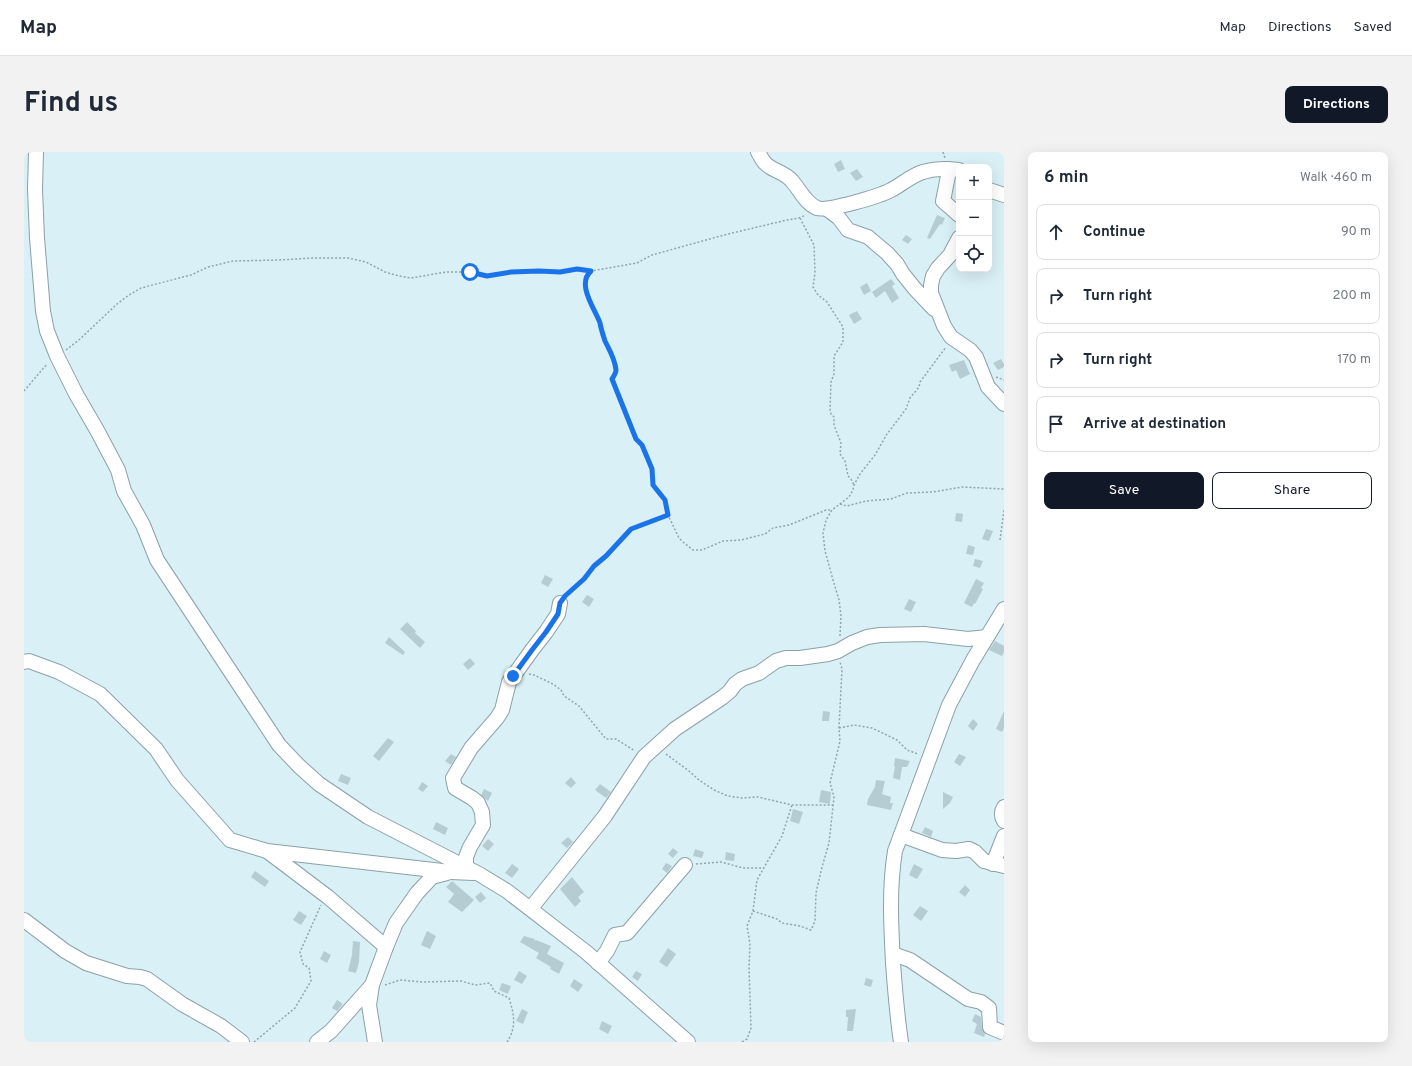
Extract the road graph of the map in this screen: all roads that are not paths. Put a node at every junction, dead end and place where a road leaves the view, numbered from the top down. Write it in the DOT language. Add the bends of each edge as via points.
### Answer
graph roads {
  1 [pos="36,152"];
  2 [pos="758,152"];
  3 [pos="954,170"];
  4 [pos="992,191"];
  5 [pos="1004,195"];
  6 [pos="822,209"];
  7 [pos="956,212"];
  8 [pos="956,244"];
  9 [pos="939,314"];
  10 [pos="1004,404"];
  11 [pos="560,603"];
  12 [pos="1004,609"];
  13 [pos="986,637"];
  14 [pos="24,662"];
  15 [pos="1004,807"];
  16 [pos="1004,821"];
  17 [pos="900,835"];
  18 [pos="1004,836"];
  19 [pos="267,851"];
  20 [pos="685,865"];
  21 [pos="999,865"];
  22 [pos="466,867"];
  23 [pos="451,872"];
  24 [pos="479,874"];
  25 [pos="531,908"];
  26 [pos="24,920"];
  27 [pos="386,947"];
  28 [pos="893,954"];
  29 [pos="598,963"];
  30 [pos="372,985"];
  31 [pos="1004,1033"];
  32 [pos="242,1042"];
  33 [pos="317,1042"];
  34 [pos="375,1042"];
  35 [pos="688,1042"];
  36 [pos="901,1042"];
  1 -- 22 [label="street" via="37,231 47,331 76,394 118,470 124,491 143,525 157,560 279,745 299,766 319,784 368,817"];
  2 -- 6 [label="street" via="765,163 784,173 810,203"];
  3 -- 6 [label="street" via="933,169 920,172 888,192"];
  3 -- 7 [label="street" via="948,176 943,201"];
  4 -- 5 [label="street"];
  6 -- 9 [label="street" via="839,218 848,230 868,237 887,253 915,289"];
  8 -- 9 [label="street" via="933,276 931,293"];
  9 -- 10 [label="street" via="951,337 976,357 988,387"];
  11 -- 22 [label="street" via="558,614 509,682 502,710 471,748 453,778 456,788 478,803 482,812 483,825 470,847"];
  12 -- 13 [label="street"];
  13 -- 17 [label="street" via="949,705"];
  13 -- 25 [label="street" via="968,639 924,634 867,637 838,651 776,661 759,673 742,679 723,697 675,729 649,752 605,816"];
  14 -- 19 [label="street" via="29,661 59,672 100,694 156,750 177,780 230,840"];
  15 -- 16 [label="street" via="1001,816"];
  17 -- 21 [label="street" via="942,850 969,849 984,861"];
  17 -- 28 [label="street" via="891,876"];
  18 -- 21 [label="street"];
  19 -- 23 [label="street"];
  19 -- 27 [label="street" via="328,896"];
  20 -- 29 [label="street" via="627,933 615,936 608,951"];
  22 -- 24 [label="street"];
  23 -- 24 [label="street"];
  23 -- 27 [label="street" via="432,877 417,893 396,923"];
  24 -- 25 [label="street"];
  25 -- 29 [label="street"];
  26 -- 32 [label="street" via="65,951 86,963 127,976 147,979"];
  27 -- 30 [label="street"];
  28 -- 31 [label="street" via="910,960 968,999 981,1002 989,1008 990,1027"];
  28 -- 36 [label="street"];
  29 -- 35 [label="street"];
  30 -- 33 [label="street" via="331,1031"];
  30 -- 34 [label="street" via="369,1004"];
}
